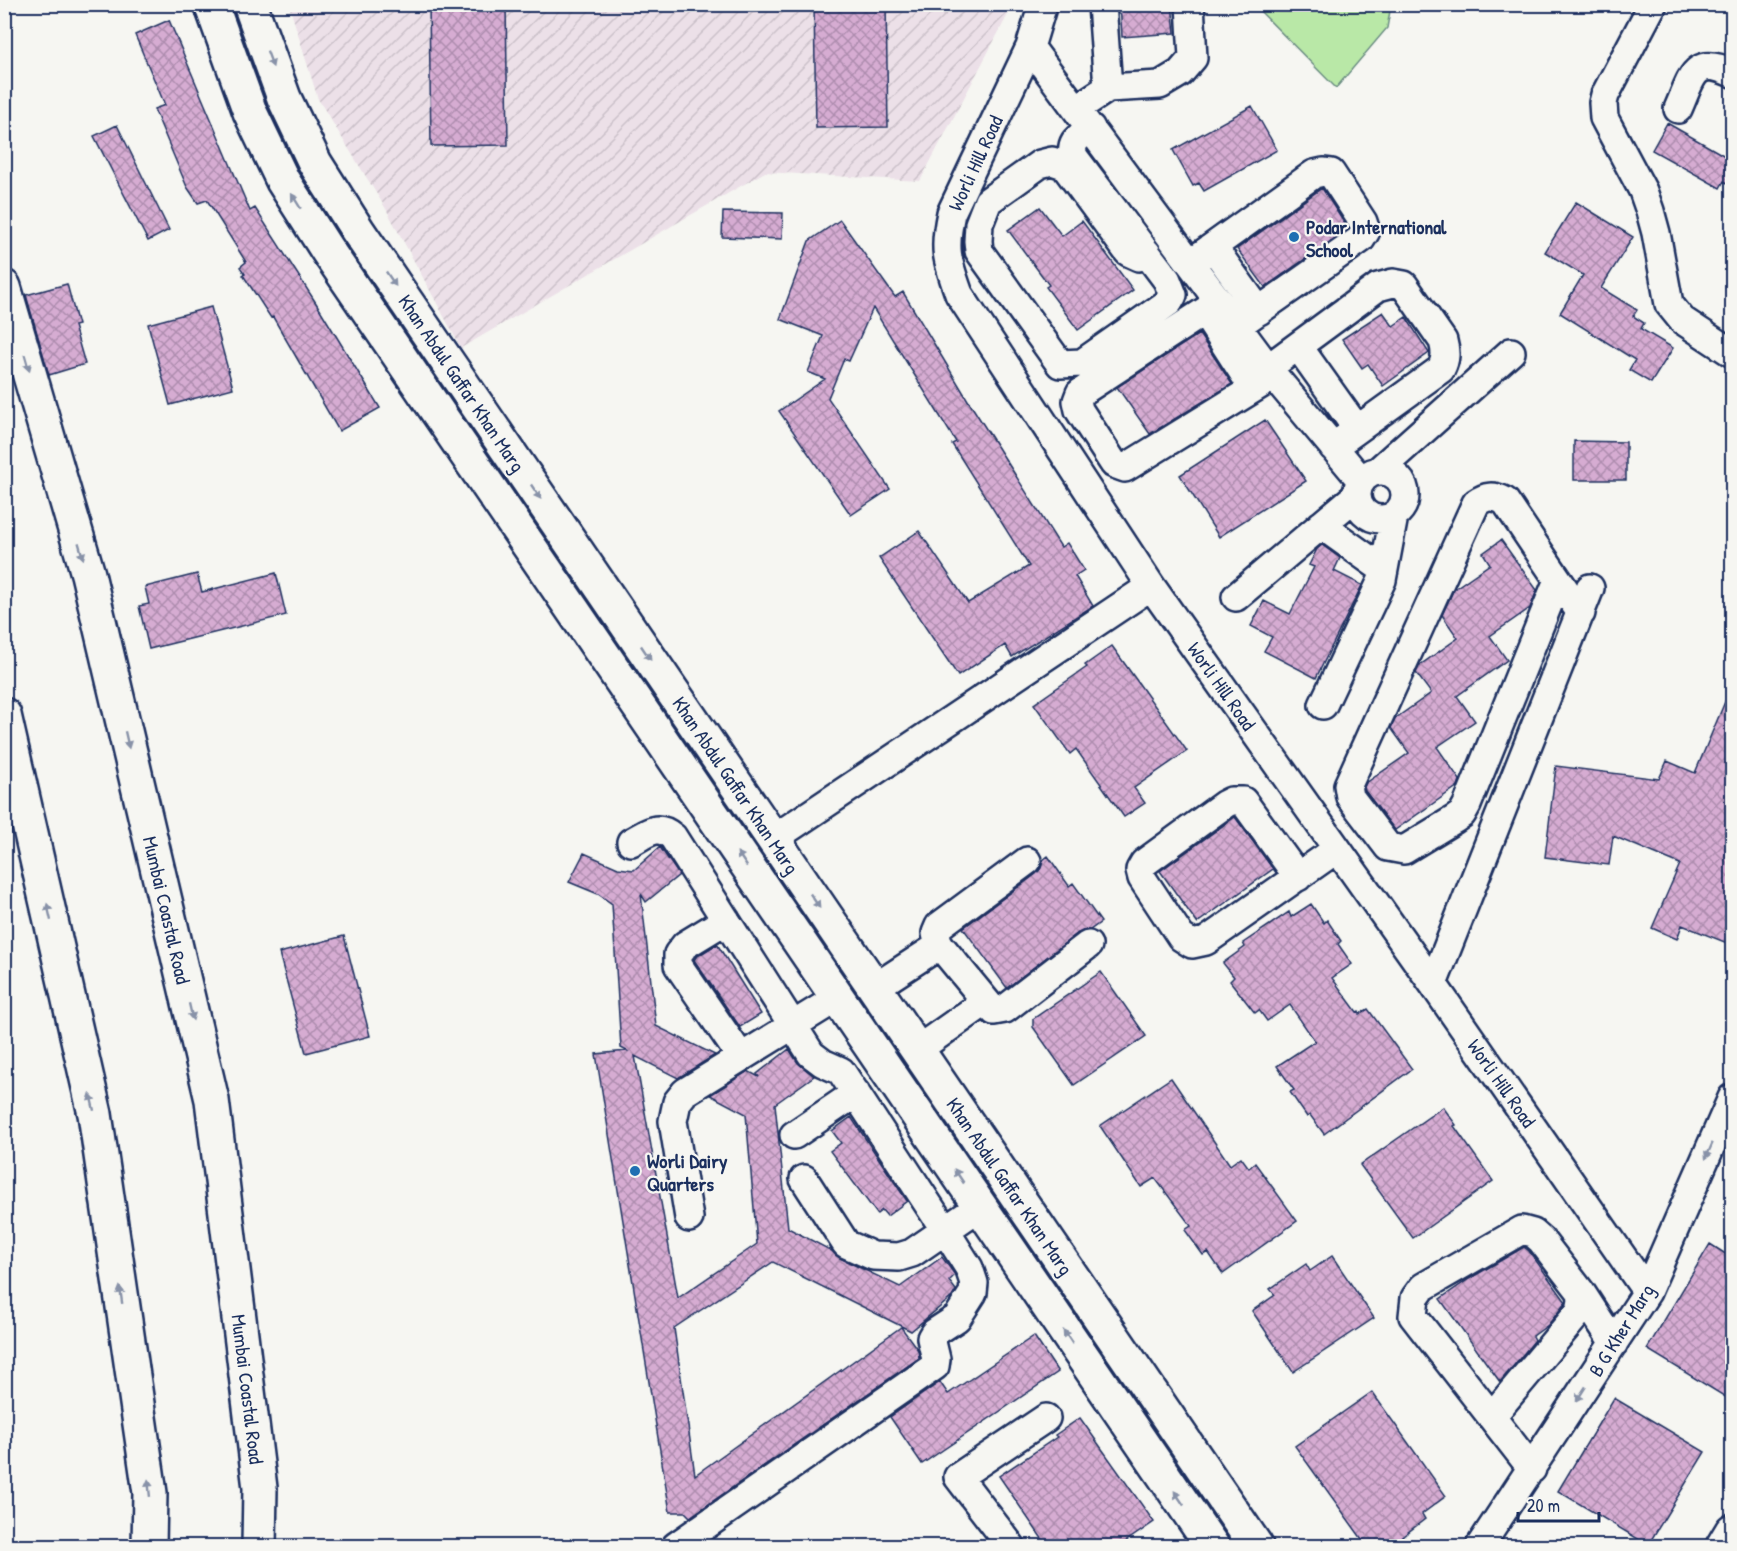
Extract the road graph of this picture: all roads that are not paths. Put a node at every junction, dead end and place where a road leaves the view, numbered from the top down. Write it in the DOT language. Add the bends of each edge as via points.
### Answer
graph roads {
  1 [pos="212,4"];
  2 [pos="250,4"];
  3 [pos="1043,4"];
  4 [pos="1102,4"];
  5 [pos="1190,4"];
  6 [pos="1653,4"];
  7 [pos="1030,47"];
  8 [pos="1732,73"];
  9 [pos="1108,88"];
  10 [pos="1678,109"];
  11 [pos="1084,119"];
  12 [pos="1213,247"];
  13 [pos="1187,258"];
  14 [pos="1153,261"];
  15 [pos="4,287"];
  16 [pos="1212,307"];
  17 [pos="1248,319"];
  18 [pos="1298,346"];
  19 [pos="1511,352"];
  20 [pos="1732,353"];
  21 [pos="1265,377"];
  22 [pos="1357,429"];
  23 [pos="1333,447"];
  24 [pos="1365,482"];
  25 [pos="1394,516"];
  26 [pos="1321,525"];
  27 [pos="1383,570"];
  28 [pos="1558,580"];
  29 [pos="1150,586"];
  30 [pos="1236,597"];
  31 [pos="1323,705"];
  32 [pos="4,715"];
  33 [pos="1348,792"];
  34 [pos="1314,816"];
  35 [pos="773,839"];
  36 [pos="632,842"];
  37 [pos="1337,849"];
  38 [pos="1027,861"];
  39 [pos="1298,877"];
  40 [pos="726,920"];
  41 [pos="940,945"];
  42 [pos="1088,945"];
  43 [pos="1433,984"];
  44 [pos="874,988"];
  45 [pos="837,998"];
  46 [pos="985,1002"];
  47 [pos="792,1025"];
  48 [pos="917,1050"];
  49 [pos="741,1057"];
  50 [pos="856,1093"];
  51 [pos="1732,1098"];
  52 [pos="794,1135"];
  53 [pos="804,1179"];
  54 [pos="979,1207"];
  55 [pos="689,1218"];
  56 [pos="945,1230"];
  57 [pos="1581,1292"];
  58 [pos="1647,1292"];
  59 [pos="1614,1343"];
  60 [pos="1492,1416"];
  61 [pos="1046,1418"];
  62 [pos="1532,1469"];
  63 [pos="1732,1531"];
  64 [pos="149,1546"];
  65 [pos="259,1546"];
  66 [pos="676,1546"];
  67 [pos="1011,1546"];
  68 [pos="1212,1546"];
  69 [pos="1256,1546"];
  70 [pos="1480,1546"];
  71 [pos="1723,1546"];
  45 -- 1 [label="main road, Khan Abdul Gaffar Khan Marg, one-way" via="339,269 290,191 250,112"];
  2 -- 35 [label="main road, Khan Abdul Gaffar Khan Marg, one-way" via="284,98 321,173"];
  3 -- 7 [label="street, Worli Hill Road"];
  4 -- 9 [label="street"];
  5 -- 9 [label="street" via="1193,58 1180,73 1160,85"];
  6 -- 20 [label="street" via="1605,95 1604,118 1643,191 1656,233 1669,304 1682,320"];
  7 -- 11 [label="street"];
  7 -- 29 [label="street, Worli Hill Road" via="951,213 945,240 948,263 959,294"];
  8 -- 10 [label="street" via="1719,67 1702,67 1695,72"];
  9 -- 11 [label="street"];
  11 -- 13 [label="street"];
  11 -- 14 [label="street" via="1073,142 1074,157"];
  12 -- 13 [label="street"];
  12 -- 17 [label="street"];
  12 -- 17 [label="street" via="1314,174 1323,172 1331,173 1363,222 1366,231 1361,239"];
  13 -- 14 [label="street"];
  13 -- 16 [label="street"];
  14 -- 14 [label="street" via="1173,295 1169,302 1082,363 1060,364 979,251 979,224 988,201 1041,164 1058,162 1128,252"];
  15 -- 65 [label="main road, Mumbai Coastal Road, one-way" via="88,574 212,1100 260,1488"];
  16 -- 17 [label="street"];
  16 -- 21 [label="street"];
  16 -- 21 [label="street" via="1080,393 1079,410 1114,464 1125,468"];
  17 -- 21 [label="street"];
  18 -- 21 [label="street"];
  18 -- 22 [label="street"];
  18 -- 22 [label="street" via="1378,287 1404,285 1443,341 1445,361 1441,369"];
  19 -- 24 [label="street"];
  21 -- 23 [label="street"];
  22 -- 23 [label="street"];
  23 -- 24 [label="street"];
  24 -- 25 [label="street" via="1357,501 1362,511 1383,519"];
  24 -- 25 [label="street" via="1389,471 1398,477 1406,497"];
  24 -- 26 [label="street"];
  25 -- 27 [label="street"];
  26 -- 27 [label="street"];
  26 -- 30 [label="street"];
  27 -- 31 [label="street" via="1382,580"];
  28 -- 33 [label="street" via="1462,814 1404,850 1395,850 1388,847"];
  28 -- 33 [label="street" via="1505,501 1488,497 1476,503"];
  28 -- 43 [label="street" via="1585,601"];
  29 -- 34 [label="street, Worli Hill Road"];
  29 -- 35 [label="street"];
  64 -- 32 [label="main road, one-way" via="150,1493 95,1114"];
  33 -- 34 [label="street"];
  34 -- 37 [label="street, Worli Hill Road"];
  35 -- 44 [label="main road, Khan Abdul Gaffar Khan Marg, one-way"];
  36 -- 40 [label="street" via="656,829 674,837"];
  37 -- 39 [label="street"];
  37 -- 43 [label="street, Worli Hill Road"];
  38 -- 41 [label="street" via="939,926 936,938"];
  39 -- 39 [label="street" via="1244,801 1238,800 1216,811 1144,863 1140,870 1181,937 1192,944 1206,941"];
  40 -- 47 [label="street"];
  40 -- 49 [label="street" via="686,945 678,954 678,965"];
  41 -- 44 [label="street"];
  41 -- 46 [label="street"];
  42 -- 46 [label="street" via="1005,1009 994,1011"];
  43 -- 58 [label="street, Worli Hill Road"];
  44 -- 48 [label="main road, Khan Abdul Gaffar Khan Marg"];
  45 -- 47 [label="street"];
  54 -- 45 [label="main road, Khan Abdul Gaffar Khan Marg, one-way"];
  46 -- 48 [label="street"];
  47 -- 49 [label="street"];
  47 -- 50 [label="street" via="811,1053 823,1064 841,1071"];
  48 -- 69 [label="main road, Khan Abdul Gaffar Khan Marg"];
  49 -- 55 [label="street" via="685,1092 677,1102 674,1121"];
  50 -- 52 [label="street"];
  50 -- 56 [label="street"];
  51 -- 58 [label="street, B G Kher Marg, one-way"];
  53 -- 56 [label="street" via="846,1244 873,1256 905,1255"];
  54 -- 56 [label="street"];
  68 -- 54 [label="main road, Khan Abdul Gaffar Khan Marg, one-way"];
  56 -- 66 [label="street" via="974,1283 973,1293 957,1318 931,1338 935,1365"];
  57 -- 59 [label="street"];
  57 -- 60 [label="street" via="1580,1311"];
  57 -- 60 [label="street" via="1541,1240 1522,1230 1423,1287 1415,1298 1413,1316"];
  58 -- 59 [label="street, B G Kher Marg"];
  59 -- 62 [label="street, B G Kher Marg, one-way"];
  60 -- 62 [label="street"];
  61 -- 67 [label="street" via="958,1477"];
  62 -- 70 [label="street, B G Kher Marg"];
  63 -- 71 [label="main road"];
}
